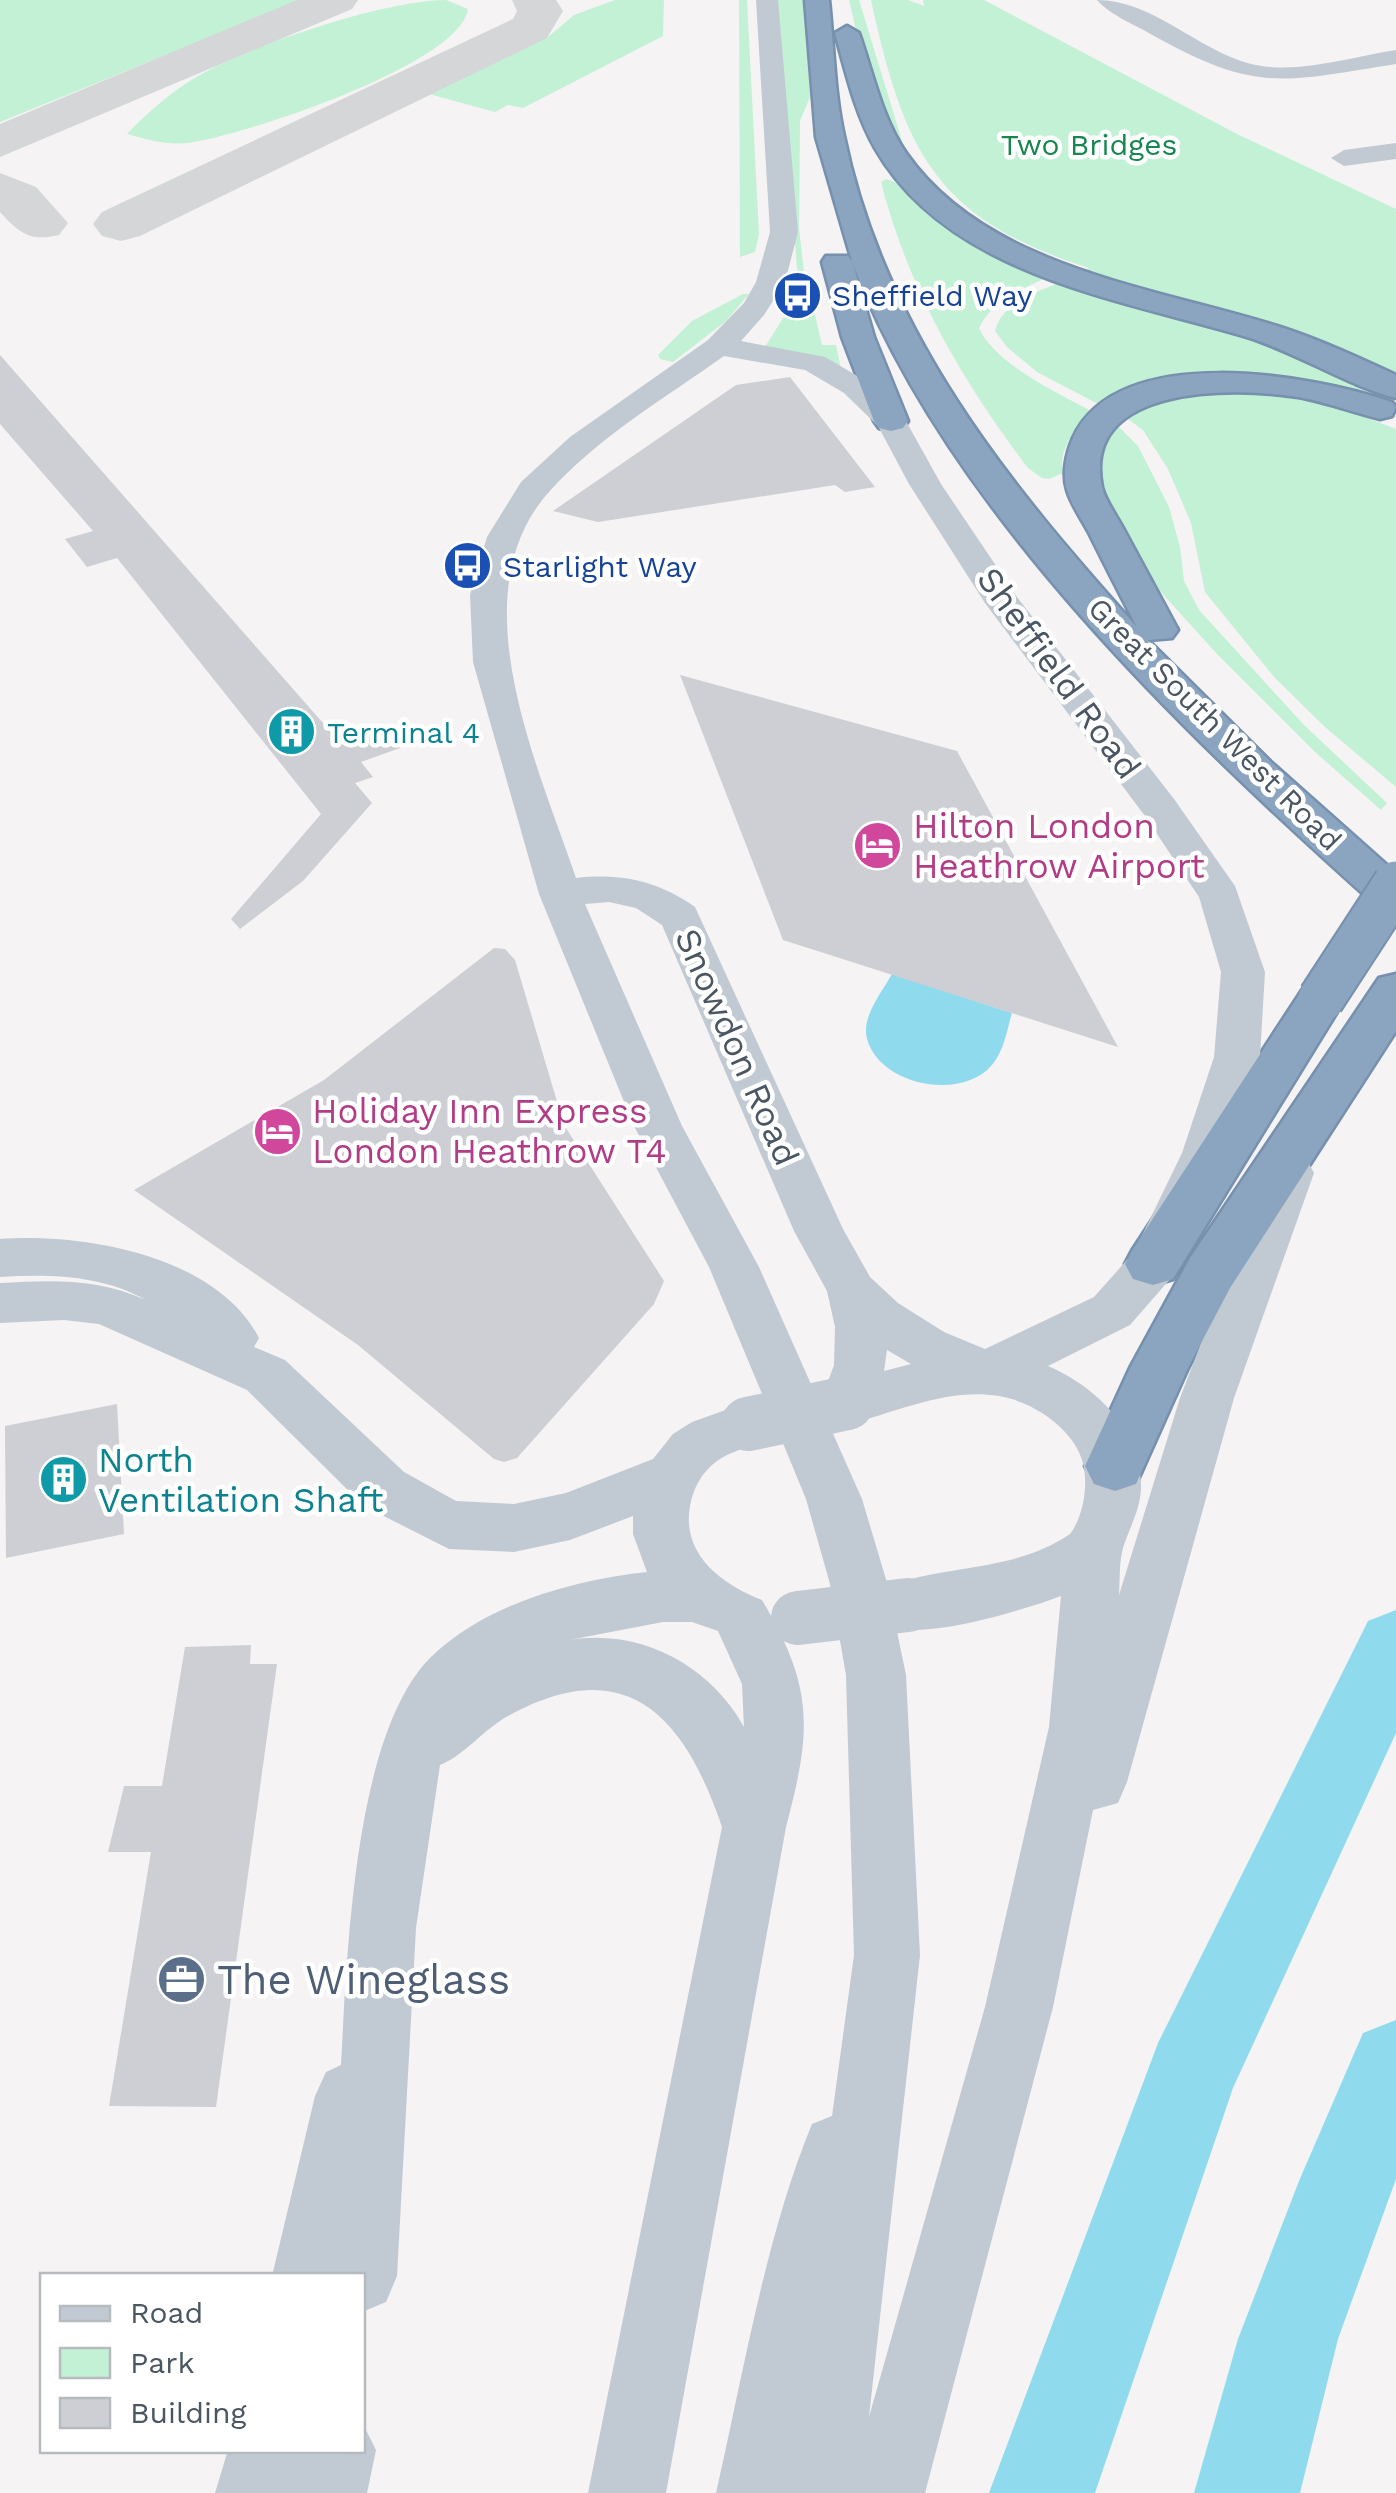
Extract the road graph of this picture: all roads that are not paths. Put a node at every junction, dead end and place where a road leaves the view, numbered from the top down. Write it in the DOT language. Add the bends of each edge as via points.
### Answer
graph roads {
  1 [pos="766,0"];
  2 [pos="816,0"];
  3 [pos="842,0"];
  4 [pos="1108,0"];
  5 [pos="846,33"];
  6 [pos="1396,57"];
  7 [pos="826,120"];
  8 [pos="1396,151"];
  9 [pos="1344,158"];
  10 [pos="718,346"];
  11 [pos="1396,388"];
  12 [pos="1396,417"];
  13 [pos="891,421"];
  14 [pos="1158,630"];
  15 [pos="1396,855"];
  16 [pos="1396,884"];
  17 [pos="560,894"];
  18 [pos="1396,898"];
  19 [pos="1396,990"];
  20 [pos="1307,1132"];
  21 [pos="0,1258"];
  22 [pos="1154,1264"];
  23 [pos="852,1291"];
  24 [pos="64,1300"];
  25 [pos="0,1303"];
  26 [pos="0,1342"];
  27 [pos="984,1371"];
  28 [pos="266,1375"];
  29 [pos="847,1402"];
  30 [pos="1114,1466"];
  31 [pos="666,1478"];
  32 [pos="1094,1549"];
  33 [pos="745,1610"];
  34 [pos="407,1772"];
  35 [pos="754,1828"];
  36 [pos="887,1955"];
  37 [pos="379,1964"];
  38 [pos="1019,2007"];
  39 [pos="309,2273"];
  40 [pos="360,2273"];
  41 [pos="266,2453"];
  42 [pos="336,2453"];
  43 [pos="254,2493"];
  44 [pos="328,2493"];
  45 [pos="626,2493"];
  46 [pos="755,2493"];
  47 [pos="821,2493"];
  48 [pos="886,2493"];
  1 -- 10 [label="street" via="781,260 759,304"];
  2 -- 7 [label="highway, Great South West Road"];
  3 -- 5 [label="highway"];
  4 -- 6 [label="street" via="1253,72"];
  5 -- 11 [label="highway" via="896,160 960,222 1040,262 1305,346"];
  5 -- 14 [label="highway" via="878,206 916,304 1024,473"];
  7 -- 13 [label="highway" via="836,257"];
  7 -- 18 [label="highway, Great South West Road" via="886,306 915,363 1000,490 1122,638"];
  8 -- 9 [label="street"];
  10 -- 13 [label="street" via="814,363 855,387"];
  10 -- 17 [label="street" via="554,468 512,522 492,570 491,662"];
  12 -- 14 [label="highway" via="1328,393 1234,382 1151,393 1109,413 1082,449 1082,478"];
  13 -- 22 [label="street, Sheffield Road" via="1003,603 1220,896 1231,928 1243,972 1238,1057 1206,1153"];
  14 -- 15 [label="highway" via="1300,772"];
  16 -- 22 [label="highway, bridge"];
  17 -- 23 [label="street, Snowdon Road" via="628,889 680,917"];
  17 -- 36 [label="street" via="658,1126 734,1267 834,1498 876,1675"];
  19 -- 20 [label="highway"];
  20 -- 30 [label="highway" via="1211,1271 1152,1376"];
  20 -- 38 [label="street" via="1246,1276 1182,1472 1075,1860"];
  21 -- 28 [label="street" via="112,1262 158,1282 218,1321"];
  22 -- 27 [label="street, Sheffield Road" via="1112,1312"];
  23 -- 27 [label="street, Snowdon Road" via="912,1343"];
  23 -- 29 [label="street, Snowdon Road" via="862,1327 860,1365"];
  24 -- 25 [label="street"];
  24 -- 26 [label="street"];
  24 -- 28 [label="street" via="105,1304"];
  27 -- 29 [label="street, Sheffield Road"];
  27 -- 30 [label="street, Snowdon Road" via="1065,1399 1096,1427"];
  28 -- 31 [label="street" via="384,1489 450,1525 533,1524 589,1510"];
  29 -- 31 [label="street, Sheffield Road, bridge" via="748,1424 695,1447"];
  30 -- 32 [label="street" via="1111,1506"];
  31 -- 33 [label="street" via="660,1518 672,1569"];
  32 -- 33 [label="street, bridge" via="1037,1581 908,1605"];
  32 -- 38 [label="street" via="1079,1727"];
  33 -- 34 [label="street" via="657,1594 569,1613 493,1646 457,1672 430,1704"];
  33 -- 35 [label="street" via="768,1670 774,1724"];
  34 -- 35 [label="street" via="455,1715 505,1684 542,1672 617,1665 649,1674 681,1694 707,1724"];
  34 -- 37 [label="street"];
  35 -- 45 [label="street"];
  36 -- 46 [label="street" via="800,2288"];
  36 -- 47 [label="street"];
  37 -- 39 [label="street"];
  37 -- 40 [label="street"];
  38 -- 48 [label="street"];
  41 -- 43 [label="street"];
  42 -- 44 [label="street"];
}
